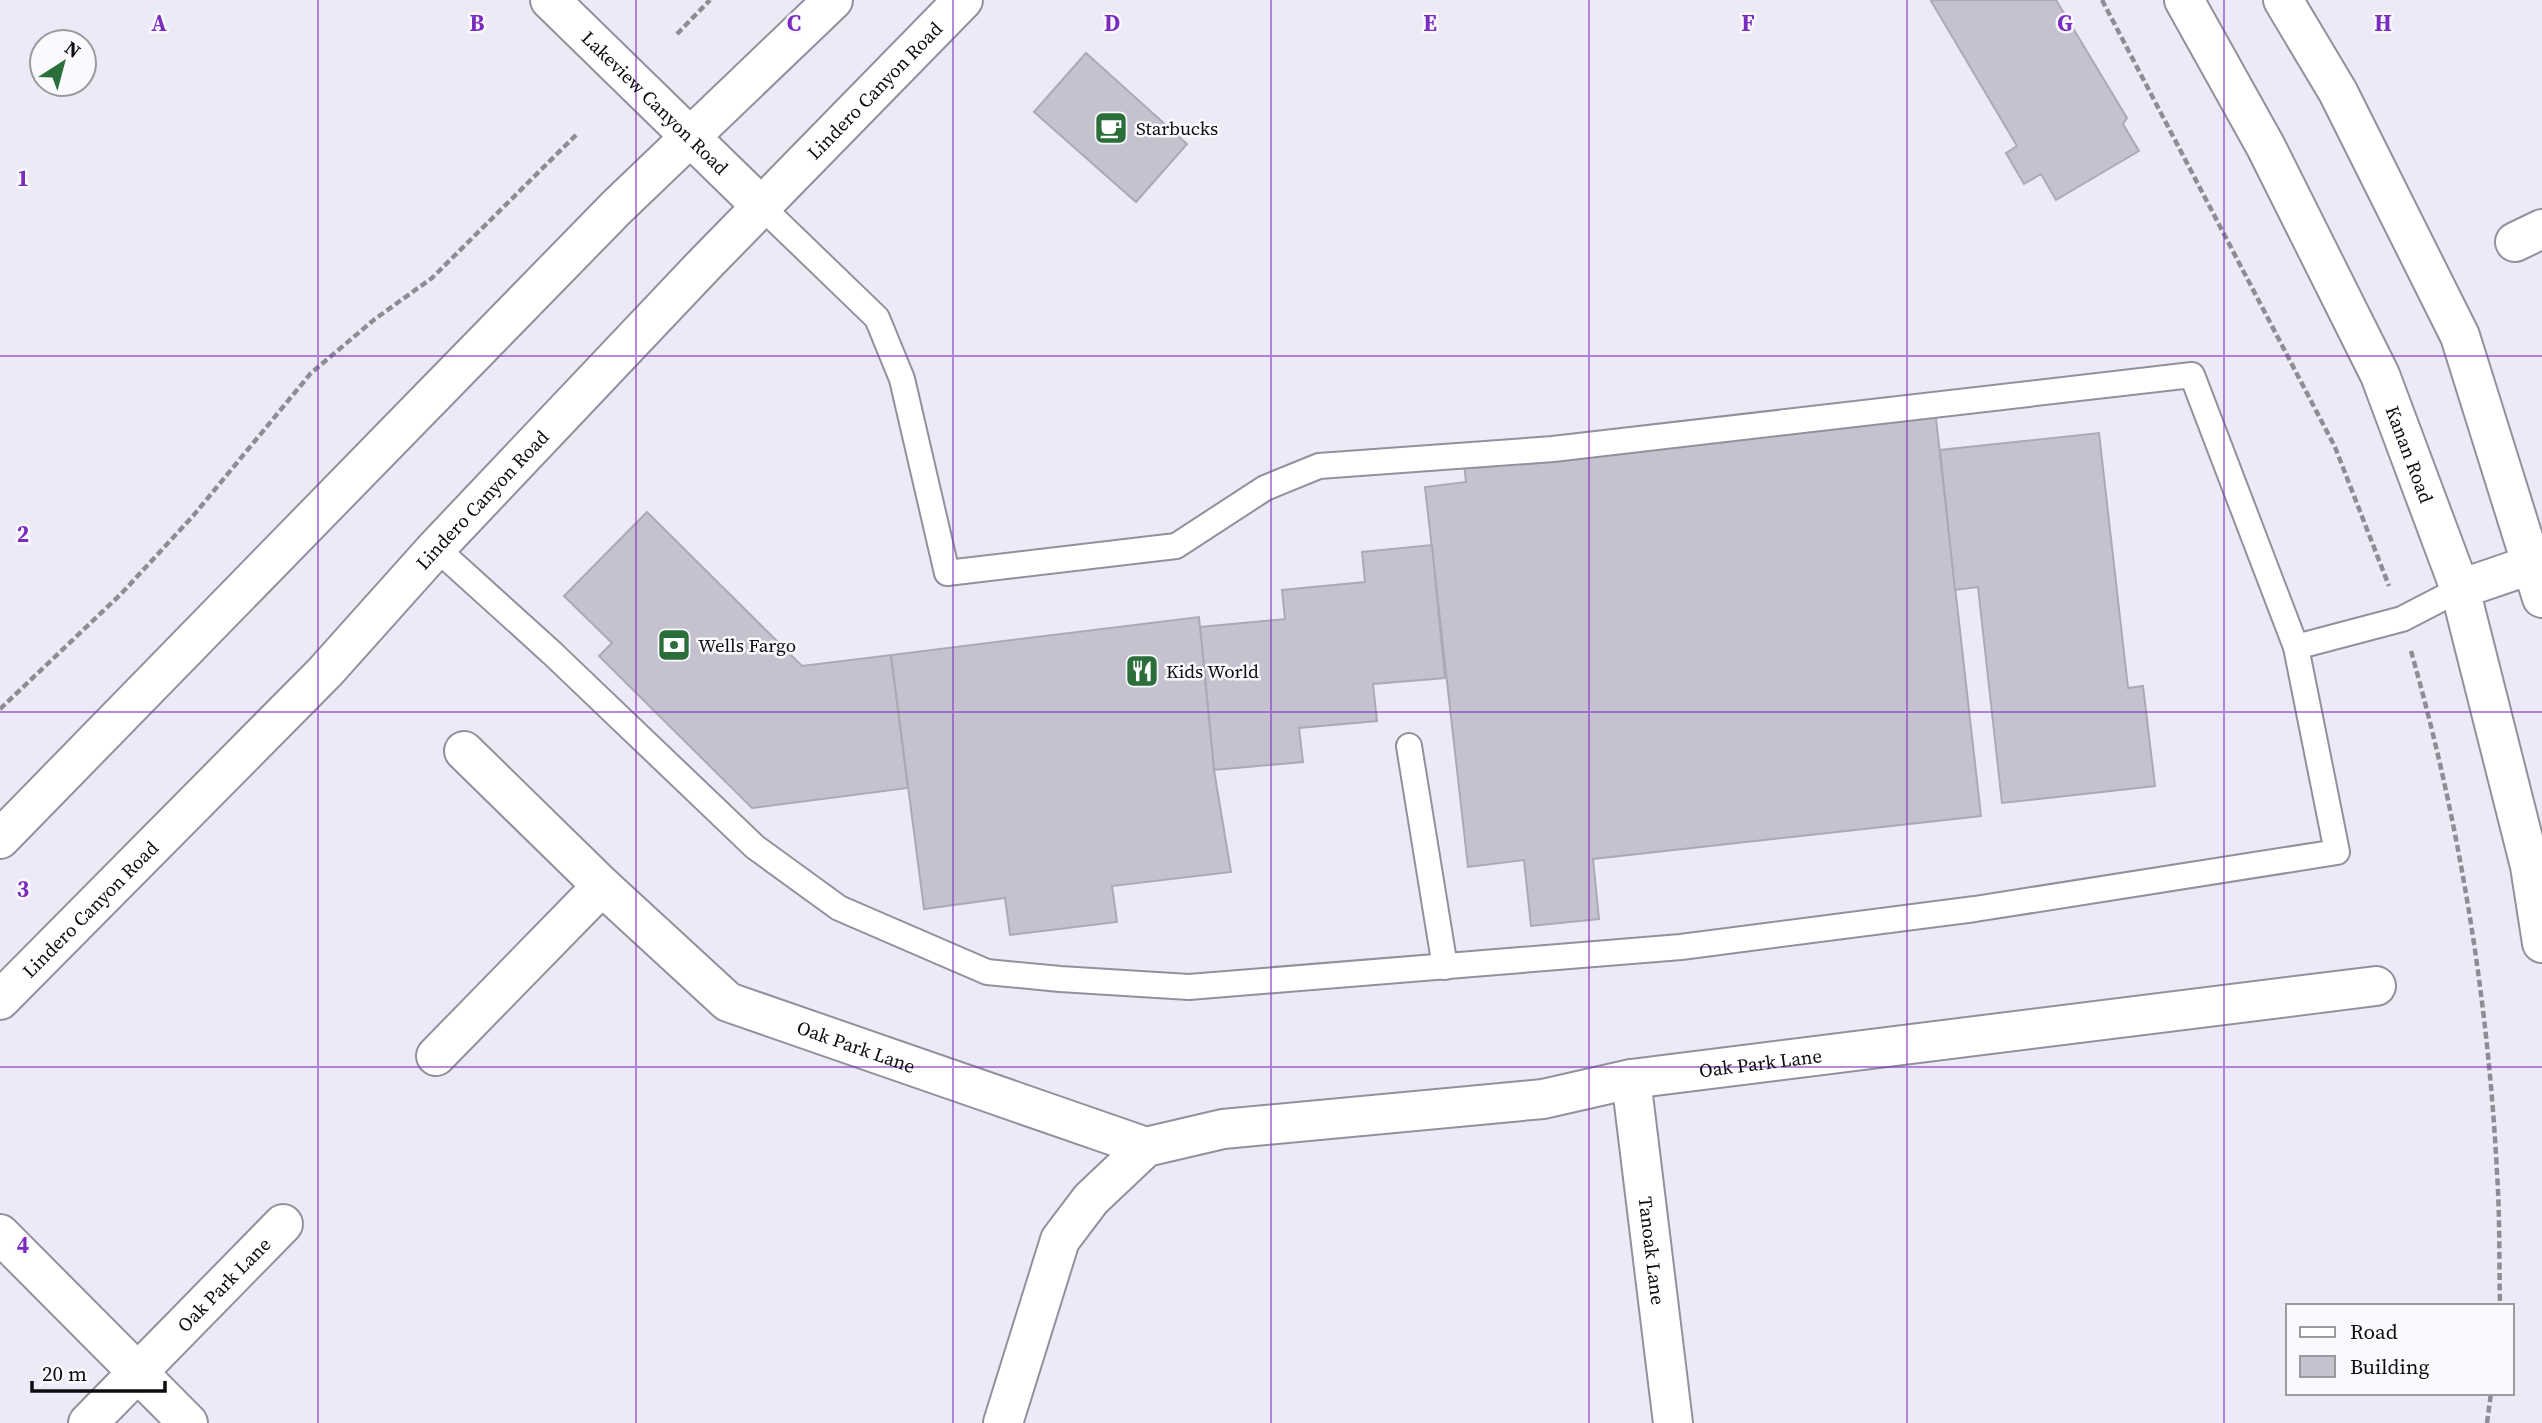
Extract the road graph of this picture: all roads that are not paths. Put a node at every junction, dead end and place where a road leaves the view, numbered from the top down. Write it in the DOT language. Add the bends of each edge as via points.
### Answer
graph roads {
  1 [pos="550,0"];
  2 [pos="833,0"];
  3 [pos="964,0"];
  4 [pos="2184,0"];
  5 [pos="2283,0"];
  6 [pos="692,138"];
  7 [pos="761,206"];
  8 [pos="436,548"];
  9 [pos="2539,574"];
  10 [pos="2460,589"];
  11 [pos="2295,647"];
  12 [pos="1409,746"];
  13 [pos="464,751"];
  14 [pos="0,839"];
  15 [pos="602,886"];
  16 [pos="2542,943"];
  17 [pos="1446,967"];
  18 [pos="2375,986"];
  19 [pos="0,1000"];
  20 [pos="436,1055"];
  21 [pos="1631,1079"];
  22 [pos="1146,1147"];
  23 [pos="283,1224"];
  24 [pos="0,1234"];
  25 [pos="137,1374"];
  26 [pos="88,1423"];
  27 [pos="188,1423"];
  28 [pos="1004,1423"];
  29 [pos="1673,1423"];
  1 -- 6 [label="main road, Lakeview Canyon Road"];
  2 -- 6 [label="main road"];
  3 -- 7 [label="main road, Lindero Canyon Road"];
  4 -- 10 [label="main road, Kanan Road" via="2266,147 2380,375"];
  5 -- 9 [label="main road" via="2338,92 2460,336"];
  6 -- 7 [label="main road, Lakeview Canyon Road"];
  6 -- 14 [label="main road" via="617,208"];
  7 -- 8 [label="main road, Lindero Canyon Road"];
  7 -- 11 [label="lane" via="877,318 902,379 947,573 1176,547 1265,488 1319,466 1553,449 2192,375"];
  8 -- 17 [label="lane" via="755,846 839,908 987,972 1189,987"];
  8 -- 19 [label="main road, Lindero Canyon Road" via="325,672"];
  9 -- 10 [label="main road"];
  10 -- 11 [label="lane" via="2402,619"];
  10 -- 16 [label="main road, Kanan Road" via="2530,866"];
  11 -- 17 [label="lane" via="2337,852 1975,909 1681,947"];
  12 -- 17 [label="lane"];
  13 -- 15 [label="main road, Oak Park Lane"];
  15 -- 20 [label="main road"];
  15 -- 22 [label="main road, Oak Park Lane" via="728,1002"];
  18 -- 21 [label="main road, Oak Park Lane"];
  21 -- 22 [label="main road, Oak Park Lane" via="1543,1099 1223,1129"];
  21 -- 29 [label="main road, Tanoak Lane"];
  22 -- 28 [label="main road" via="1091,1199 1060,1240"];
  23 -- 25 [label="main road, Oak Park Lane"];
  24 -- 25 [label="main road"];
  25 -- 26 [label="main road, Oak Park Lane"];
  25 -- 27 [label="main road"];
}
